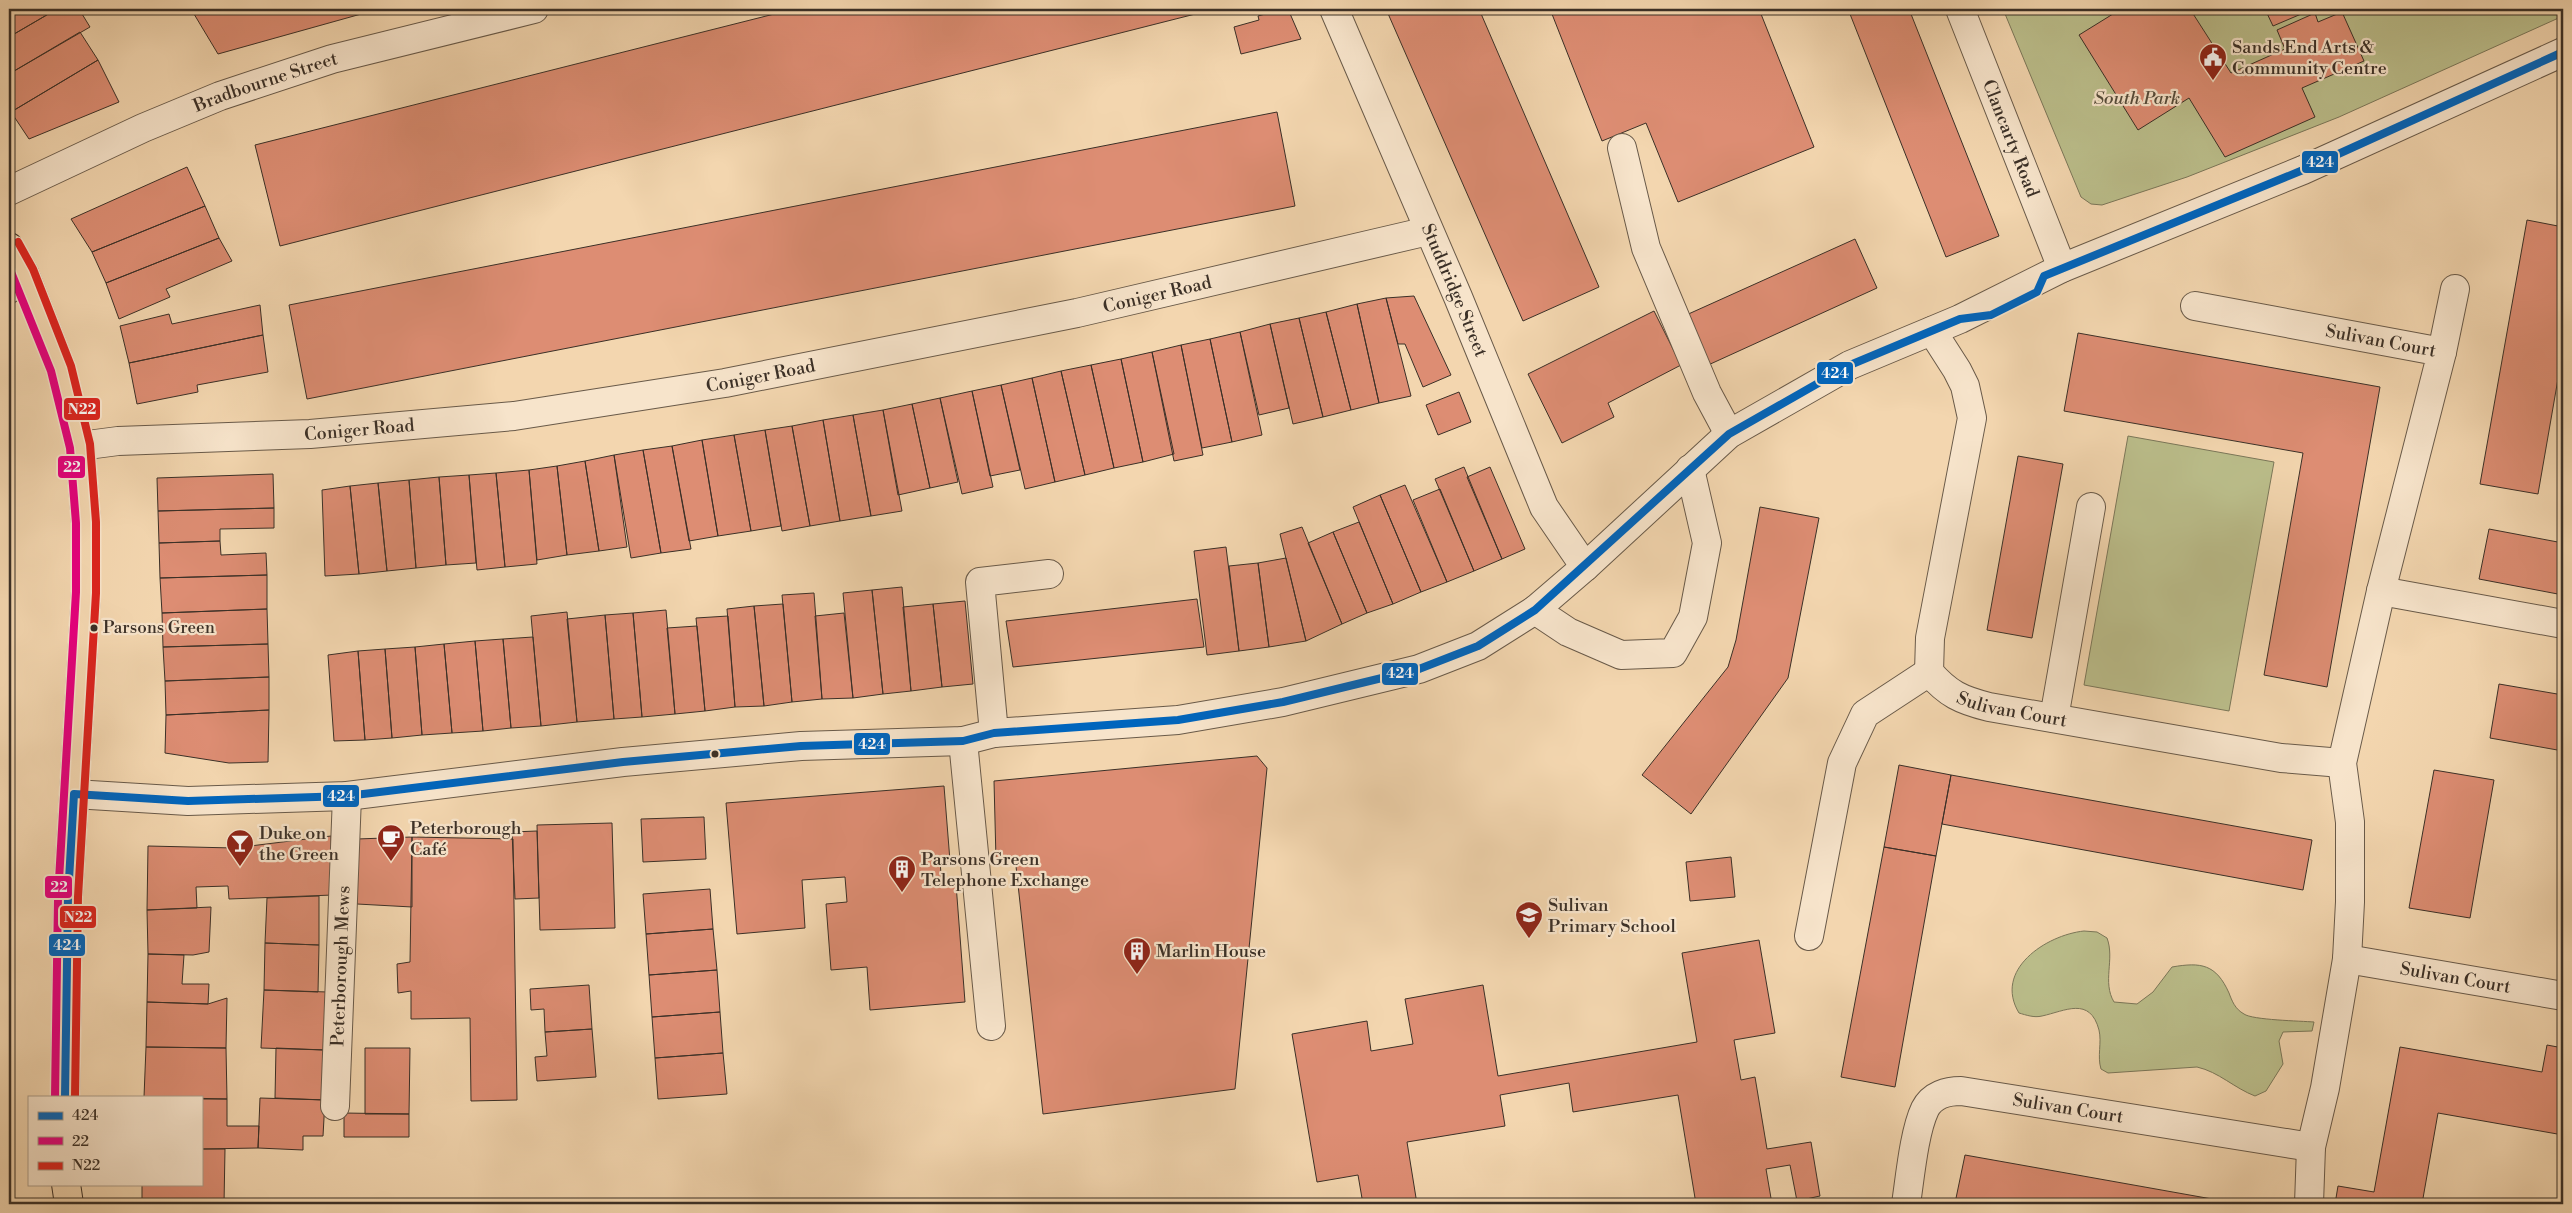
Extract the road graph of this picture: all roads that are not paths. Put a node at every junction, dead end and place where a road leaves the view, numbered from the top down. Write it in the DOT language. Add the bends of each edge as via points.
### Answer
graph roads {
  1 [pos="534,9"];
  2 [pos="1334,9"];
  3 [pos="1960,9"];
  4 [pos="2563,52"];
  5 [pos="1622,148"];
  6 [pos="9,191"];
  7 [pos="1428,231"];
  8 [pos="9,247"];
  9 [pos="2053,272"];
  10 [pos="16,281"];
  11 [pos="2455,289"];
  12 [pos="2195,306"];
  13 [pos="1932,331"];
  14 [pos="2442,352"];
  15 [pos="1728,434"];
  16 [pos="80,446"];
  17 [pos="1690,469"];
  18 [pos="2091,507"];
  19 [pos="1585,567"];
  20 [pos="1049,574"];
  21 [pos="2381,591"];
  22 [pos="1535,610"];
  23 [pos="2563,624"];
  24 [pos="1929,672"];
  25 [pos="2054,718"];
  26 [pos="994,732"];
  27 [pos="963,741"];
  28 [pos="2342,763"];
  29 [pos="74,794"];
  30 [pos="347,796"];
  31 [pos="1809,936"];
  32 [pos="2347,959"];
  33 [pos="2563,996"];
  34 [pos="991,1026"];
  35 [pos="65,1096"];
  36 [pos="336,1106"];
  37 [pos="2311,1147"];
  38 [pos="66,1186"];
  39 [pos="69,1204"];
  40 [pos="1906,1204"];
  41 [pos="2309,1204"];
  1 -- 6 [label="street, Bradbourne Street" via="332,59 220,96"];
  2 -- 7 [label="street, Studdridge Street"];
  3 -- 9 [label="street, Clancarty Road"];
  4 -- 9 [label="street" via="2302,170"];
  5 -- 15 [label="street" via="1646,248 1707,393"];
  7 -- 16 [label="street, Coniger Road" via="1076,313 725,383 514,416 310,434 118,441"];
  7 -- 19 [label="street, Studdridge Street" via="1544,507"];
  8 -- 10 [label="main road"];
  9 -- 13 [label="street" via="2025,275 1981,296 1960,319"];
  10 -- 16 [label="main road" via="61,368"];
  11 -- 14 [label="street"];
  12 -- 14 [label="street, Sulivan Court"];
  13 -- 15 [label="street" via="1850,365"];
  13 -- 24 [label="street" via="1965,386 1972,418 1930,638"];
  14 -- 21 [label="street, Sulivan Court"];
  15 -- 17 [label="street"];
  16 -- 29 [label="main road" via="86,523 86,592"];
  17 -- 19 [label="street"];
  17 -- 22 [label="street" via="1707,544 1693,617 1673,653 1621,654 1568,632"];
  18 -- 25 [label="street"];
  19 -- 22 [label="street"];
  20 -- 26 [label="street" via="980,582"];
  21 -- 23 [label="street"];
  21 -- 28 [label="street, Sulivan Court"];
  22 -- 26 [label="street" via="1478,646 1419,669 1283,702 1178,720"];
  24 -- 25 [label="street, Sulivan Court" via="1943,689 1965,701"];
  24 -- 31 [label="street" via="1865,714 1852,737 1842,763"];
  25 -- 28 [label="street, Sulivan Court" via="2281,758"];
  26 -- 27 [label="street"];
  27 -- 30 [label="street" via="800,746 623,762"];
  27 -- 34 [label="street"];
  28 -- 32 [label="street, Sulivan Court" via="2350,822"];
  29 -- 30 [label="street" via="188,801"];
  29 -- 35 [label="main road" via="68,897"];
  30 -- 36 [label="street, Peterborough Mews"];
  32 -- 33 [label="street, Sulivan Court"];
  32 -- 37 [label="street, Sulivan Court" via="2325,1088"];
  37 -- 40 [label="street, Sulivan Court" via="1949,1091 1937,1096 1926,1108"];
  37 -- 41 [label="street, Sulivan Court"];
  38 -- 39 [label="main road"];
}
